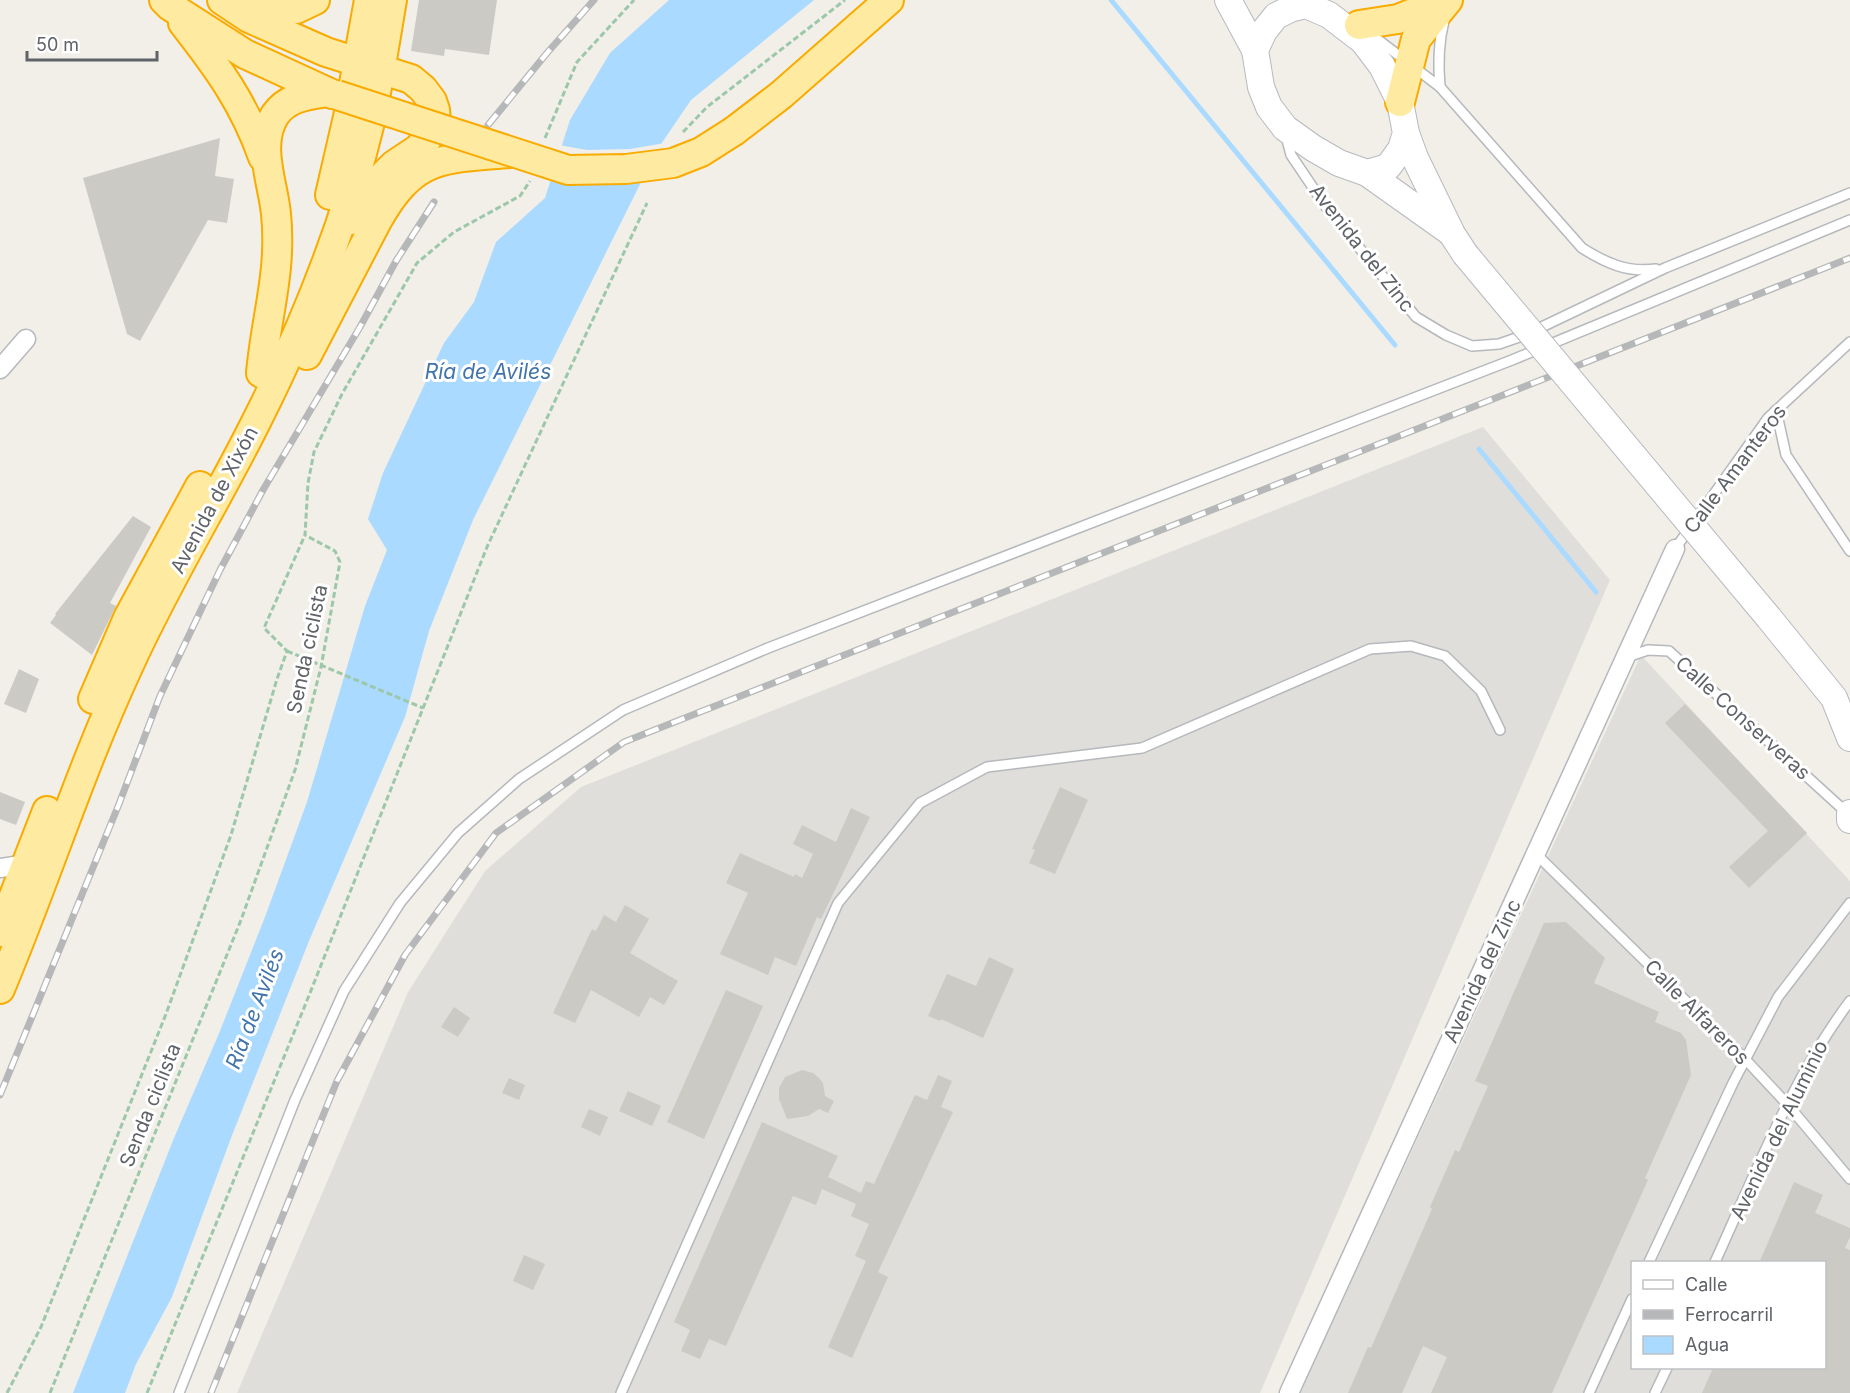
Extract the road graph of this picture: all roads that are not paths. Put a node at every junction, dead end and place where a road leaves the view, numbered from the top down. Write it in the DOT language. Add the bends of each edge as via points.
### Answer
graph roads {
  1 [pos="222,0"];
  2 [pos="230,0"];
  3 [pos="315,0"];
  4 [pos="369,0"];
  5 [pos="392,0"];
  6 [pos="889,0"];
  7 [pos="1228,0"];
  8 [pos="1448,0"];
  9 [pos="167,3"];
  10 [pos="1311,7"];
  11 [pos="1359,25"];
  12 [pos="1256,50"];
  13 [pos="1410,63"];
  14 [pos="369,66"];
  15 [pos="1440,87"];
  16 [pos="332,94"];
  17 [pos="1400,102"];
  18 [pos="1285,128"];
  19 [pos="1406,132"];
  20 [pos="510,153"];
  21 [pos="1367,173"];
  22 [pos="269,174"];
  23 [pos="1850,193"];
  24 [pos="1850,220"];
  25 [pos="1459,244"];
  26 [pos="327,260"];
  27 [pos="1665,268"];
  28 [pos="26,339"];
  29 [pos="1850,342"];
  30 [pos="0,369"];
  31 [pos="261,373"];
  32 [pos="1776,410"];
  33 [pos="255,423"];
  34 [pos="1675,549"];
  35 [pos="1850,551"];
  36 [pos="1625,657"];
  37 [pos="1842,702"];
  38 [pos="1500,730"];
  39 [pos="1850,738"];
  40 [pos="1850,814"];
  41 [pos="1850,820"];
  42 [pos="1536,854"];
  43 [pos="13,866"];
  44 [pos="1850,903"];
  45 [pos="0,932"];
  46 [pos="0,989"];
  47 [pos="1850,1001"];
  48 [pos="1745,1059"];
  49 [pos="1788,1105"];
  50 [pos="1850,1179"];
  51 [pos="1650,1261"];
  52 [pos="1716,1261"];
  53 [pos="1631,1301"];
  54 [pos="1667,1369"];
  55 [pos="179,1393"];
  56 [pos="621,1393"];
  57 [pos="1289,1393"];
  58 [pos="1588,1393"];
  59 [pos="1655,1393"];
  1 -- 14 [label="highway" via="249,18"];
  2 -- 3 [label="highway" via="255,7 296,9"];
  4 -- 14 [label="highway, Avenida de Xixón"];
  5 -- 14 [label="highway, Avenida de Xixón"];
  6 -- 20 [label="highway, bridge" via="734,131 674,163 568,170"];
  7 -- 12 [label="main road"];
  8 -- 11 [label="highway" via="1398,19"];
  8 -- 13 [label="highway" via="1416,39"];
  8 -- 15 [label="lane" via="1439,37"];
  9 -- 16 [label="highway" via="245,54"];
  9 -- 22 [label="highway" via="224,76 252,126"];
  10 -- 11 [label="lane, Avenida del Zinc"];
  10 -- 12 [label="main road" via="1290,9 1276,16"];
  10 -- 17 [label="main road" via="1363,41 1382,66"];
  11 -- 13 [label="lane, Avenida del Zinc"];
  12 -- 18 [label="main road" via="1261,87 1269,107"];
  13 -- 15 [label="lane, Avenida del Zinc"];
  13 -- 17 [label="highway"];
  14 -- 26 [label="highway, Avenida de Xixón" via="363,149"];
  14 -- 26 [label="highway" via="411,79 435,110 436,121 418,149 376,183"];
  14 -- 31 [label="highway, Avenida de Xixón" via="348,117 331,192"];
  15 -- 27 [label="lane, Avenida del Zinc" via="1582,248 1622,268"];
  16 -- 20 [label="highway, bridge"];
  16 -- 22 [label="highway" via="294,98 283,104 267,140"];
  17 -- 19 [label="main road"];
  18 -- 21 [label="main road" via="1339,163"];
  18 -- 27 [label="lane, Avenida del Zinc" via="1291,155 1326,207 1416,317 1472,346 1499,344 1525,335"];
  19 -- 21 [label="main road" via="1401,149 1388,167"];
  19 -- 25 [label="main road"];
  20 -- 33 [label="highway" via="443,160 425,166 402,185 388,201 284,393"];
  21 -- 25 [label="main road"];
  22 -- 31 [label="highway" via="276,212 278,269"];
  23 -- 27 [label="lane, Avenida del Zinc"];
  24 -- 55 [label="lane" via="1512,360 768,648 623,711 519,779 458,833 400,903 344,991 295,1100"];
  25 -- 37 [label="main road, bridge"];
  26 -- 33 [label="highway, Avenida de Xixón" via="308,311"];
  28 -- 30 [label="street"];
  29 -- 32 [label="lane, Calle Amanteros"];
  31 -- 43 [label="highway, Avenida de Xixón" via="128,618"];
  32 -- 34 [label="lane, Calle Amanteros"];
  32 -- 35 [label="lane" via="1786,454"];
  33 -- 46 [label="highway, Avenida de Xixón" via="129,664 91,751"];
  34 -- 36 [label="street, Avenida del Zinc"];
  36 -- 40 [label="lane, Calle Conserveras" via="1648,650 1669,651"];
  36 -- 42 [label="street, Avenida del Zinc"];
  37 -- 39 [label="main road"];
  38 -- 56 [label="lane" via="1480,691 1445,656 1412,646 1370,650 1142,748 987,767 920,803 838,903"];
  40 -- 41 [label="main road"];
  42 -- 48 [label="lane, Calle Alfareros"];
  42 -- 57 [label="street, Avenida del Zinc"];
  43 -- 45 [label="highway, Avenida de Xixón"];
  44 -- 48 [label="lane" via="1778,996"];
  47 -- 49 [label="lane, Avenida del Aluminio" via="1829,1029"];
  48 -- 49 [label="lane, Calle Alfareros"];
  48 -- 51 [label="lane"];
  49 -- 50 [label="lane, Calle Alfareros"];
  49 -- 52 [label="lane, Avenida del Aluminio"];
  53 -- 58 [label="lane"];
  54 -- 59 [label="lane"];
}
